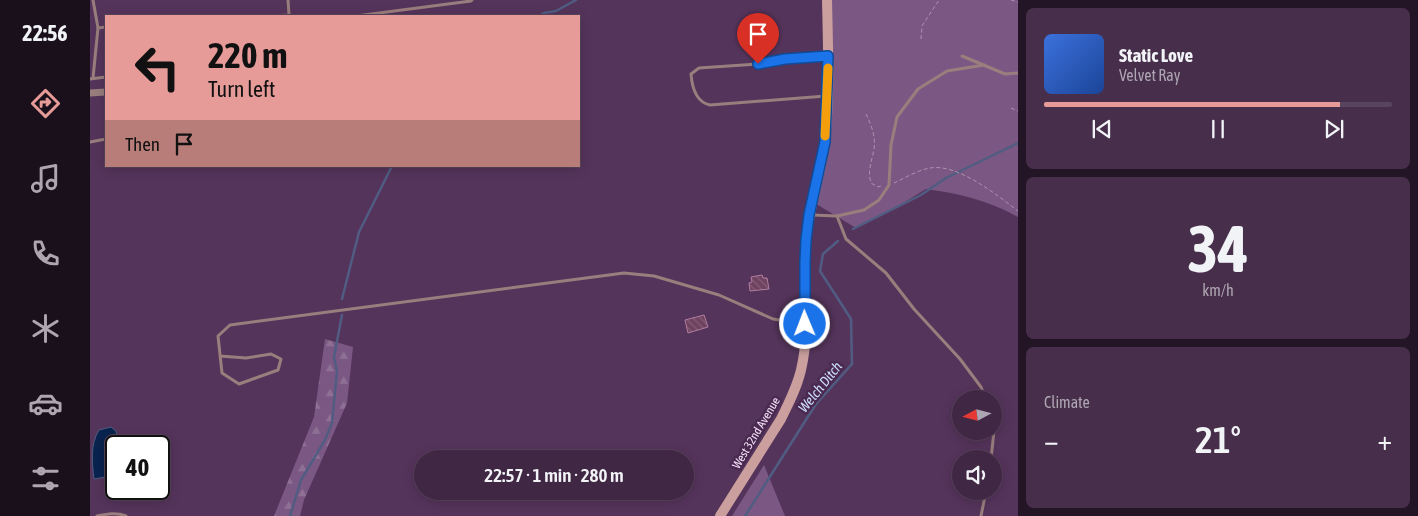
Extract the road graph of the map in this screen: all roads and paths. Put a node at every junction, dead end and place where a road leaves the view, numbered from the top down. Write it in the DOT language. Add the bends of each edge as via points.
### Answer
graph roads {
  1 [pos="93,0"];
  2 [pos="288,0"];
  3 [pos="472,0"];
  4 [pos="828,0"];
  5 [pos="939,0"];
  6 [pos="1011,0"];
  7 [pos="1018,2"];
  8 [pos="289,15"];
  9 [pos="364,15"];
  10 [pos="105,27"];
  11 [pos="98,28"];
  12 [pos="922,39"];
  13 [pos="828,56"];
  14 [pos="962,56"];
  15 [pos="984,65"];
  16 [pos="1018,73"];
  17 [pos="92,78"];
  18 [pos="105,78"];
  19 [pos="105,92"];
  20 [pos="90,93"];
  21 [pos="828,96"];
  22 [pos="1011,108"];
  23 [pos="1018,111"];
  24 [pos="866,114"];
  25 [pos="105,139"];
  26 [pos="90,142"];
  27 [pos="888,185"];
  28 [pos="1018,211"];
  29 [pos="809,215"];
  30 [pos="837,216"];
  31 [pos="805,324"];
  32 [pos="220,356"];
  33 [pos="983,390"];
  34 [pos="984,500"];
  35 [pos="99,516"];
  36 [pos="126,516"];
  37 [pos="720,516"];
  38 [pos="981,516"];
  1 -- 11 [label="lane"];
  2 -- 8 [label="lane"];
  3 -- 9 [label="lane"];
  4 -- 13 [label="street, West 32nd Avenue"];
  5 -- 12 [label="path" via="922,26"];
  6 -- 7 [label="path"];
  10 -- 11 [label="lane"];
  11 -- 17 [label="lane"];
  13 -- 21 [label="street, West 32nd Avenue"];
  13 -- 21 [label="lane" via="699,68 691,74 697,97 703,104"];
  14 -- 15 [label="lane"];
  15 -- 16 [label="lane" via="1005,74"];
  15 -- 27 [label="lane" via="946,71 918,89 897,117"];
  17 -- 18 [label="lane"];
  19 -- 20 [label="street"];
  21 -- 29 [label="street, West 32nd Avenue" via="825,142"];
  22 -- 23 [label="path"];
  24 -- 27 [label="path" via="874,146 868,174 871,183 878,187"];
  25 -- 26 [label="lane"];
  27 -- 28 [label="path" via="928,168 940,167 962,175"];
  27 -- 30 [label="lane" via="879,200 864,210"];
  29 -- 30 [label="lane"];
  29 -- 31 [label="street, West 32nd Avenue"];
  30 -- 33 [label="lane" via="846,239 886,273"];
  31 -- 32 [label="lane" via="773,319 719,294 654,276 624,273 230,325 218,336"];
  31 -- 37 [label="street, West 32nd Avenue" via="801,370 788,406"];
  32 -- 32 [label="lane" via="246,358 271,354 281,359 278,370 239,384 222,373"];
  34 -- 38 [label="lane"];
  35 -- 36 [label="lane"];
}
